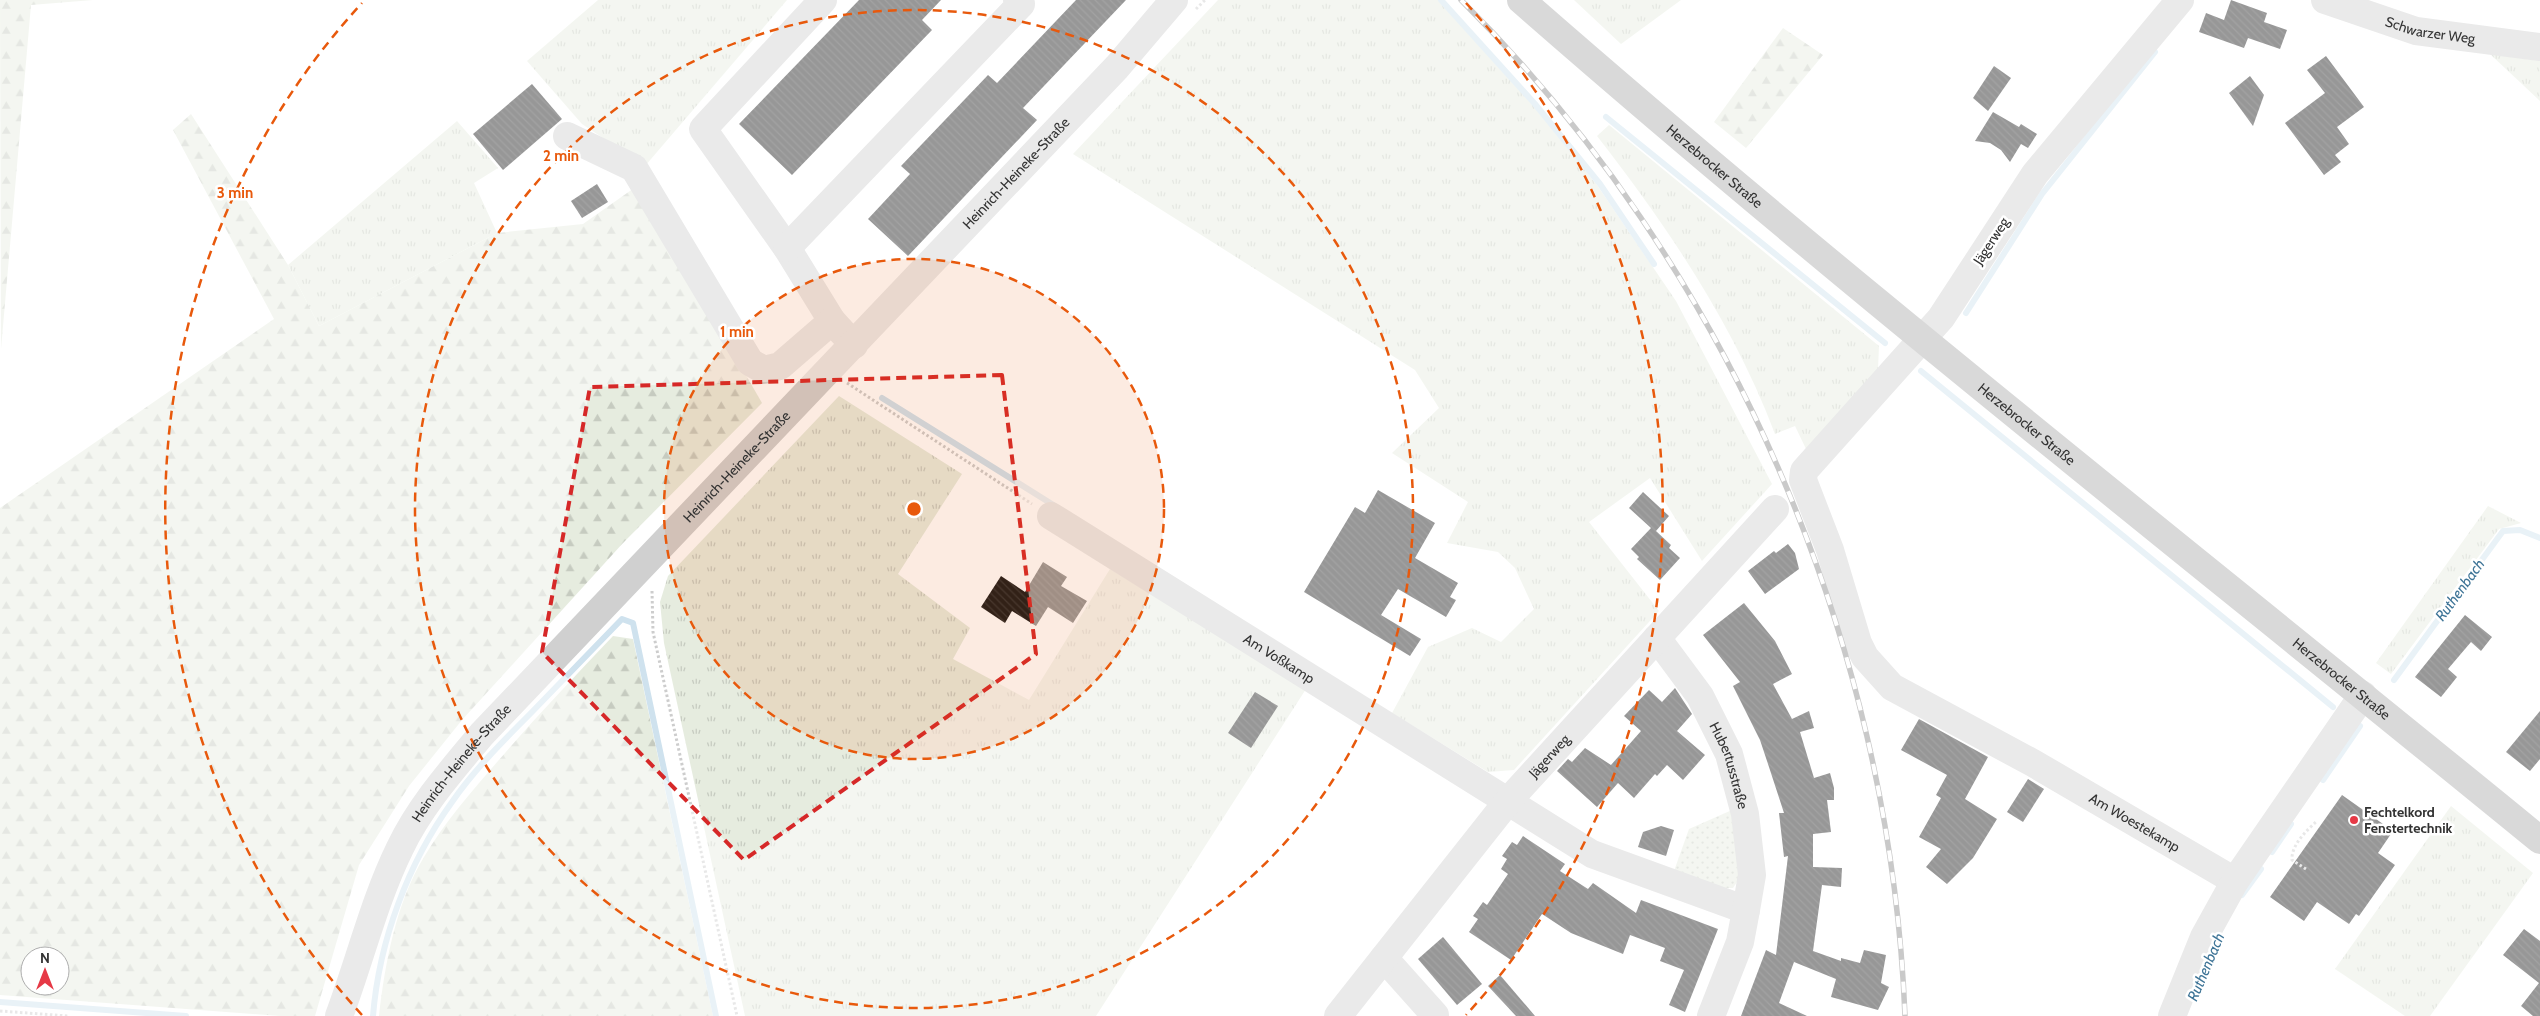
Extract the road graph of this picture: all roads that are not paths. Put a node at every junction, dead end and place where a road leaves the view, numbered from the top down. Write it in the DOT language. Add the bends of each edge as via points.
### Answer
graph roads {
  1 [pos="823,0"];
  2 [pos="1017,0"];
  3 [pos="1174,0"];
  4 [pos="1521,0"];
  5 [pos="2180,0"];
  6 [pos="2325,0"];
  7 [pos="2540,47"];
  8 [pos="567,136"];
  9 [pos="787,248"];
  10 [pos="832,321"];
  11 [pos="1922,339"];
  12 [pos="854,345"];
  13 [pos="1803,480"];
  14 [pos="1775,508"];
  15 [pos="1051,516"];
  16 [pos="1657,638"];
  17 [pos="2363,695"];
  18 [pos="1508,801"];
  19 [pos="2540,840"];
  20 [pos="2235,881"];
  21 [pos="1746,910"];
  22 [pos="1384,958"];
  23 [pos="357,969"];
  24 [pos="1434,1015"];
  25 [pos="339,1016"];
  26 [pos="356,1016"];
  27 [pos="1338,1016"];
  28 [pos="1711,1016"];
  29 [pos="2172,1016"];
  1 -- 9 [label="street" via="703,129"];
  2 -- 9 [label="street" via="1020,4"];
  3 -- 12 [label="street, Heinrich-Heineke-Straße" via="1117,67"];
  4 -- 11 [label="main road, Herzebrocker Straße" via="1608,77"];
  5 -- 11 [label="street, Jägerweg" via="2035,174 1941,318"];
  6 -- 7 [label="street, Schwarzer Weg" via="2416,31"];
  8 -- 10 [label="street" via="634,168 750,362 764,370 780,366"];
  9 -- 10 [label="street"];
  10 -- 12 [label="street"];
  11 -- 13 [label="street, Jägerweg" via="1804,471"];
  11 -- 17 [label="main road, Herzebrocker Straße"];
  12 -- 23 [label="street, Heinrich-Heineke-Straße" via="482,734 438,787 400,847 376,905"];
  13 -- 20 [label="street, Am Woestekamp" via="1830,550 1858,642 1865,657 1892,687 2033,763"];
  14 -- 16 [label="street, Jägerweg"];
  15 -- 18 [label="street, Am Voßkamp"];
  16 -- 18 [label="street, Jägerweg"];
  16 -- 21 [label="street, Hubertusstraße" via="1700,696 1729,754 1745,814 1752,876"];
  17 -- 19 [label="main road, Herzebrocker Straße"];
  17 -- 20 [label="street"];
  18 -- 21 [label="street" via="1592,854"];
  18 -- 22 [label="street, Jägerweg"];
  20 -- 29 [label="street" via="2204,937"];
  21 -- 28 [label="street, Hubertusstraße" via="1740,942"];
  22 -- 24 [label="street"];
  22 -- 27 [label="street, Jägerweg"];
  23 -- 25 [label="street, Heinrich-Heineke-Straße"];
  23 -- 26 [label="street, Heinrich-Heineke-Straße"];
}
